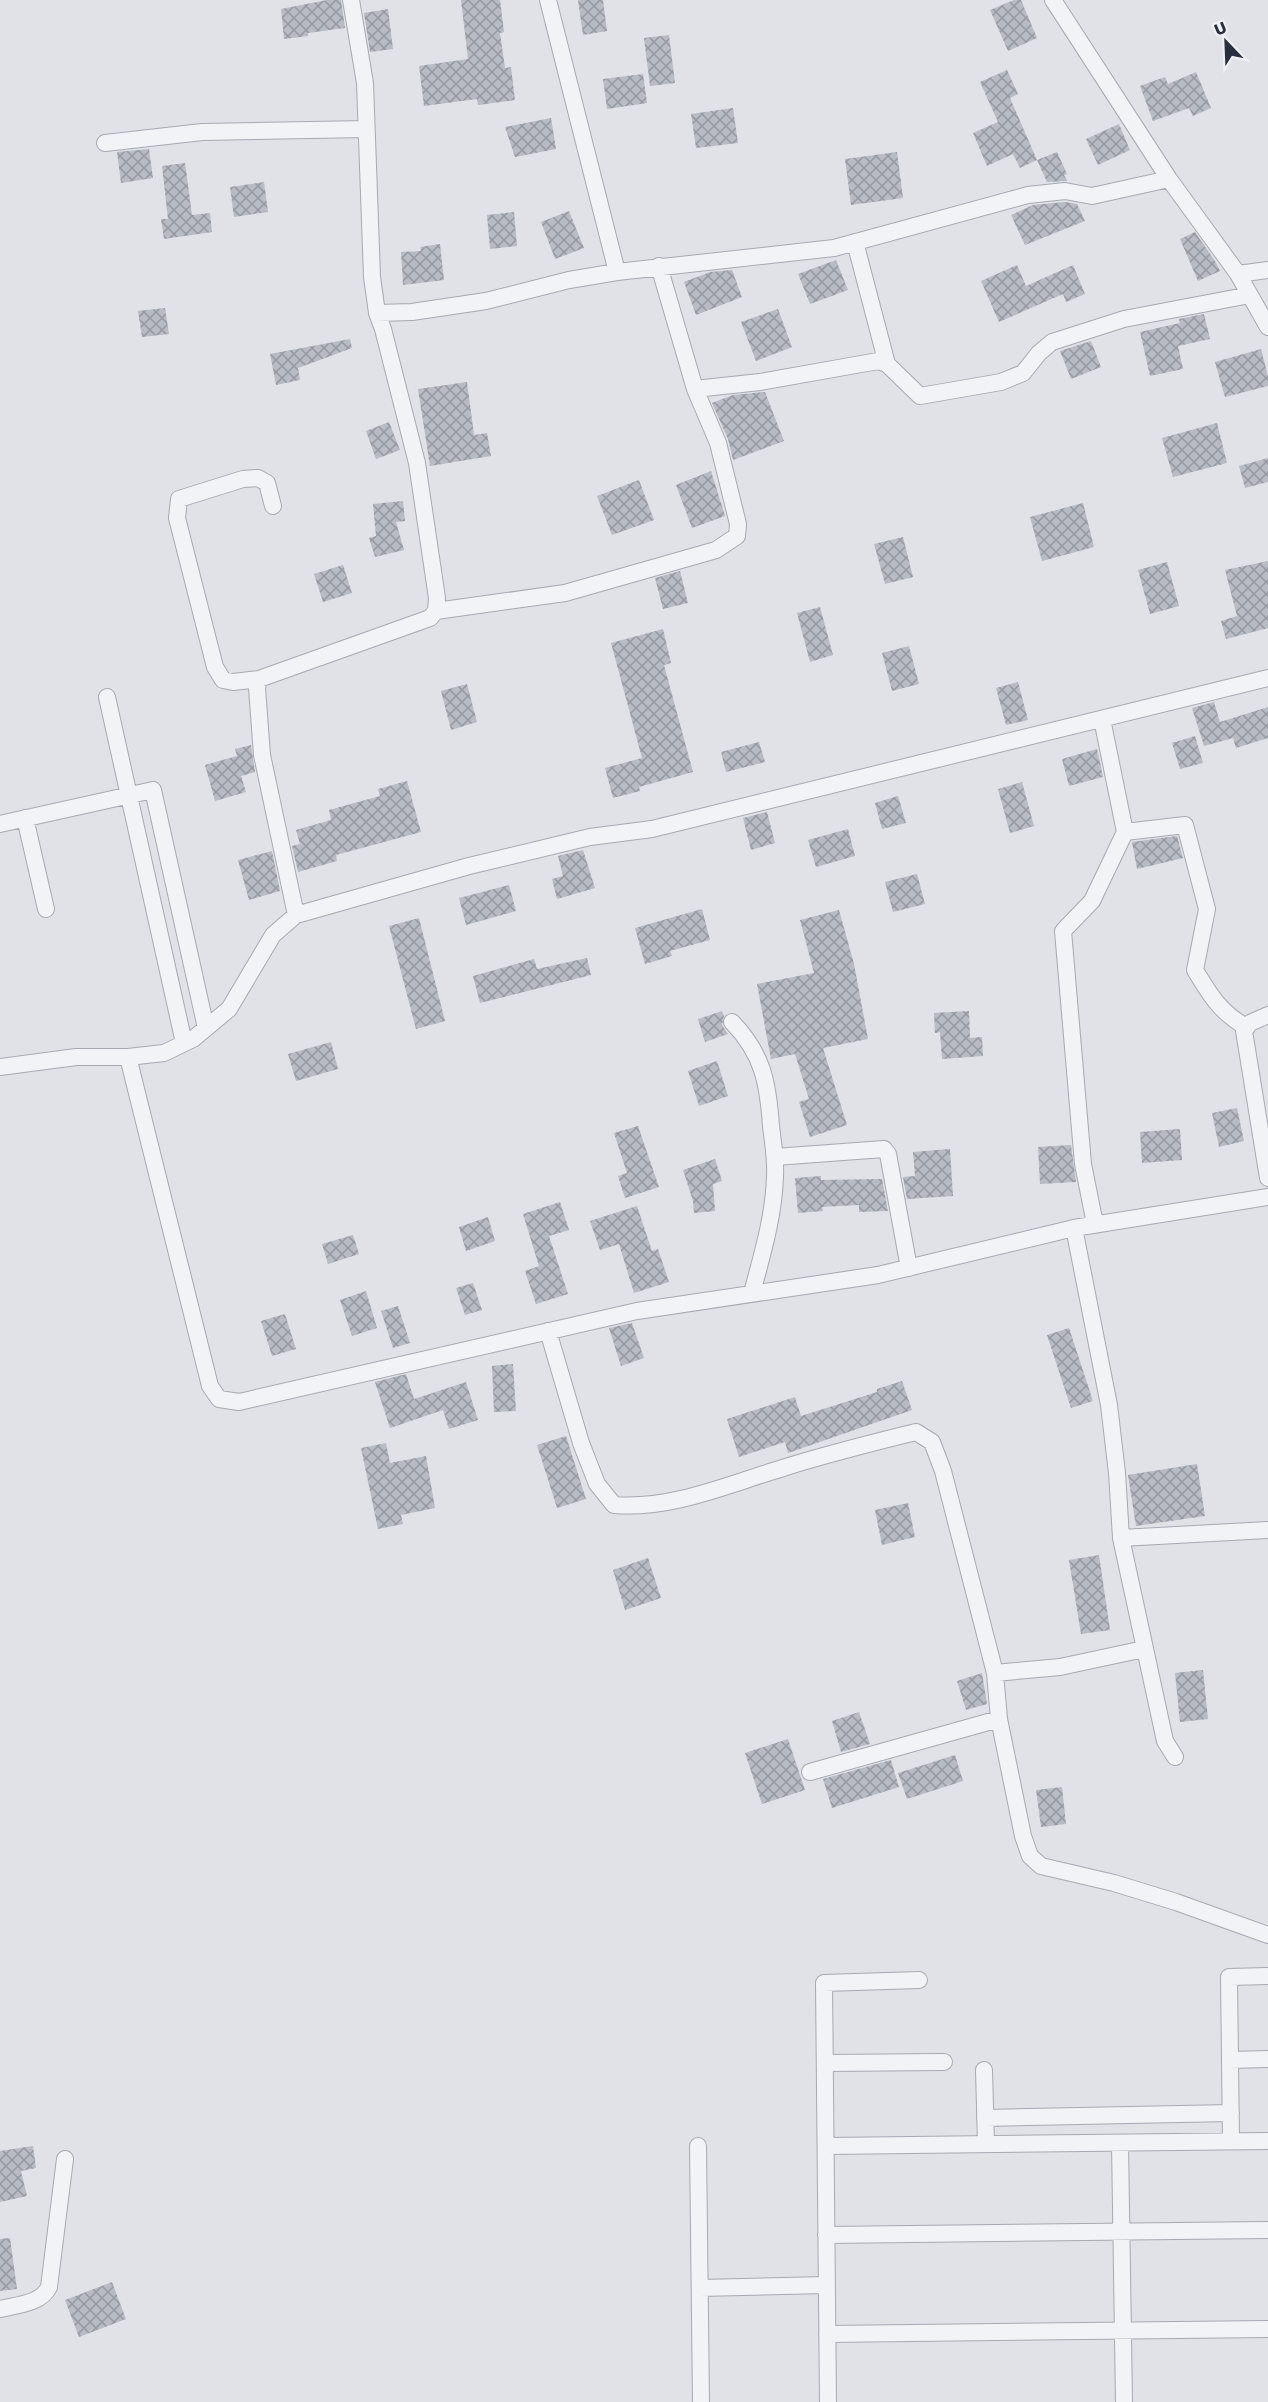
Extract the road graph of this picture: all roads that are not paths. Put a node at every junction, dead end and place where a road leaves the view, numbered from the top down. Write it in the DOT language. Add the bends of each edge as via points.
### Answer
graph roads {
  1 [pos="351,0"];
  2 [pos="548,0"];
  3 [pos="1053,0"];
  4 [pos="366,129"];
  5 [pos="105,143"];
  6 [pos="1169,179"];
  7 [pos="855,242"];
  8 [pos="659,266"];
  9 [pos="1268,270"];
  10 [pos="617,272"];
  11 [pos="1238,274"];
  12 [pos="1250,295"];
  13 [pos="377,313"];
  14 [pos="1268,327"];
  15 [pos="887,363"];
  16 [pos="695,389"];
  17 [pos="273,506"];
  18 [pos="436,611"];
  19 [pos="1268,678"];
  20 [pos="259,679"];
  21 [pos="107,697"];
  22 [pos="1102,719"];
  23 [pos="129,795"];
  24 [pos="26,818"];
  25 [pos="0,824"];
  26 [pos="1125,832"];
  27 [pos="46,909"];
  28 [pos="296,915"];
  29 [pos="1268,1015"];
  30 [pos="732,1022"];
  31 [pos="1246,1027"];
  32 [pos="206,1028"];
  33 [pos="184,1043"];
  34 [pos="128,1057"];
  35 [pos="0,1067"];
  36 [pos="775,1157"];
  37 [pos="1268,1178"];
  38 [pos="1268,1197"];
  39 [pos="1095,1224"];
  40 [pos="1074,1228"];
  41 [pos="909,1268"];
  42 [pos="752,1293"];
  43 [pos="548,1331"];
  44 [pos="1268,1530"];
  45 [pos="1121,1538"];
  46 [pos="1144,1649"];
  47 [pos="994,1673"];
  48 [pos="999,1719"];
  49 [pos="1174,1757"];
  50 [pos="810,1772"];
  51 [pos="1268,1935"];
  52 [pos="1268,1976"];
  53 [pos="919,1980"];
  54 [pos="1268,2059"];
  55 [pos="1230,2060"];
  56 [pos="944,2062"];
  57 [pos="825,2063"];
  58 [pos="984,2070"];
  59 [pos="1231,2113"];
  60 [pos="986,2118"];
  61 [pos="1231,2141"];
  62 [pos="1268,2141"];
  63 [pos="1120,2143"];
  64 [pos="986,2144"];
  65 [pos="699,2146"];
  66 [pos="826,2146"];
  67 [pos="65,2159"];
  68 [pos="1268,2230"];
  69 [pos="1121,2232"];
  70 [pos="826,2235"];
  71 [pos="826,2285"];
  72 [pos="700,2288"];
  73 [pos="0,2309"];
  74 [pos="1268,2328"];
  75 [pos="1123,2330"];
  76 [pos="827,2334"];
  77 [pos="701,2402"];
  78 [pos="828,2402"];
  79 [pos="1124,2402"];
  1 -- 4 [label="street" via="365,83"];
  2 -- 10 [label="street"];
  3 -- 6 [label="street"];
  4 -- 5 [label="street" via="202,132"];
  4 -- 13 [label="street"];
  6 -- 7 [label="street" via="1092,196 1065,191 1028,195"];
  6 -- 11 [label="street"];
  7 -- 8 [label="street" via="834,248"];
  7 -- 15 [label="street"];
  8 -- 10 [label="street"];
  8 -- 16 [label="street"];
  9 -- 11 [label="street"];
  10 -- 13 [label="street" via="486,301"];
  11 -- 12 [label="street"];
  12 -- 14 [label="street"];
  12 -- 15 [label="street" via="1124,320 1052,342 1023,373 1000,382 920,396"];
  13 -- 18 [label="street" via="417,463"];
  15 -- 16 [label="street" via="878,361"];
  16 -- 18 [label="street" via="718,443 738,524 737,536 730,543 565,593"];
  17 -- 20 [label="street" via="267,483 258,478 179,499 178,505 177,518 215,667 223,680"];
  18 -- 20 [label="street" via="430,618"];
  19 -- 22 [label="street"];
  20 -- 28 [label="street" via="262,755"];
  21 -- 23 [label="street"];
  22 -- 26 [label="street"];
  22 -- 28 [label="street" via="652,829 590,837 469,866"];
  23 -- 24 [label="street"];
  23 -- 32 [label="street" via="153,790"];
  23 -- 33 [label="street"];
  24 -- 25 [label="street"];
  24 -- 27 [label="street"];
  26 -- 31 [label="street" via="1185,825 1207,909 1195,970 1228,1017"];
  26 -- 39 [label="street" via="1092,901 1063,932 1083,1164"];
  28 -- 32 [label="street" via="273,935 229,1009"];
  29 -- 31 [label="street"];
  30 -- 36 [label="street" via="749,1039 759,1060 769,1097"];
  31 -- 37 [label="street" via="1244,1038"];
  32 -- 33 [label="street"];
  33 -- 34 [label="street" via="164,1053"];
  34 -- 35 [label="street" via="76,1057"];
  34 -- 43 [label="street" via="210,1386 219,1399 239,1401"];
  36 -- 41 [label="street" via="884,1149"];
  36 -- 42 [label="street" via="771,1209"];
  38 -- 39 [label="street"];
  39 -- 40 [label="street"];
  40 -- 41 [label="street"];
  40 -- 45 [label="street" via="1109,1405"];
  41 -- 42 [label="street"];
  42 -- 43 [label="street" via="638,1311"];
  43 -- 47 [label="street" via="580,1443 597,1484 614,1505 639,1507 686,1497 916,1432 932,1442 943,1471"];
  44 -- 45 [label="street"];
  45 -- 46 [label="street"];
  46 -- 47 [label="street" via="1060,1667"];
  46 -- 49 [label="street" via="1165,1741"];
  47 -- 48 [label="street"];
  48 -- 50 [label="street"];
  48 -- 51 [label="street" via="1023,1836 1030,1856 1041,1866 1114,1883"];
  52 -- 55 [label="street" via="1229,1977"];
  53 -- 57 [label="street" via="824,1983"];
  54 -- 55 [label="street"];
  55 -- 59 [label="street"];
  56 -- 57 [label="street"];
  57 -- 66 [label="street"];
  58 -- 60 [label="street"];
  59 -- 60 [label="street"];
  59 -- 61 [label="street"];
  60 -- 64 [label="street"];
  61 -- 62 [label="street"];
  61 -- 63 [label="street"];
  63 -- 64 [label="street"];
  63 -- 69 [label="street"];
  64 -- 66 [label="street"];
  65 -- 72 [label="street"];
  66 -- 70 [label="street"];
  67 -- 73 [label="street" via="45,2295"];
  68 -- 69 [label="street"];
  69 -- 70 [label="street"];
  69 -- 75 [label="street"];
  70 -- 71 [label="street"];
  71 -- 72 [label="street"];
  71 -- 76 [label="street"];
  72 -- 77 [label="street"];
  74 -- 75 [label="street"];
  75 -- 76 [label="street"];
  75 -- 79 [label="street"];
  76 -- 78 [label="street"];
}
